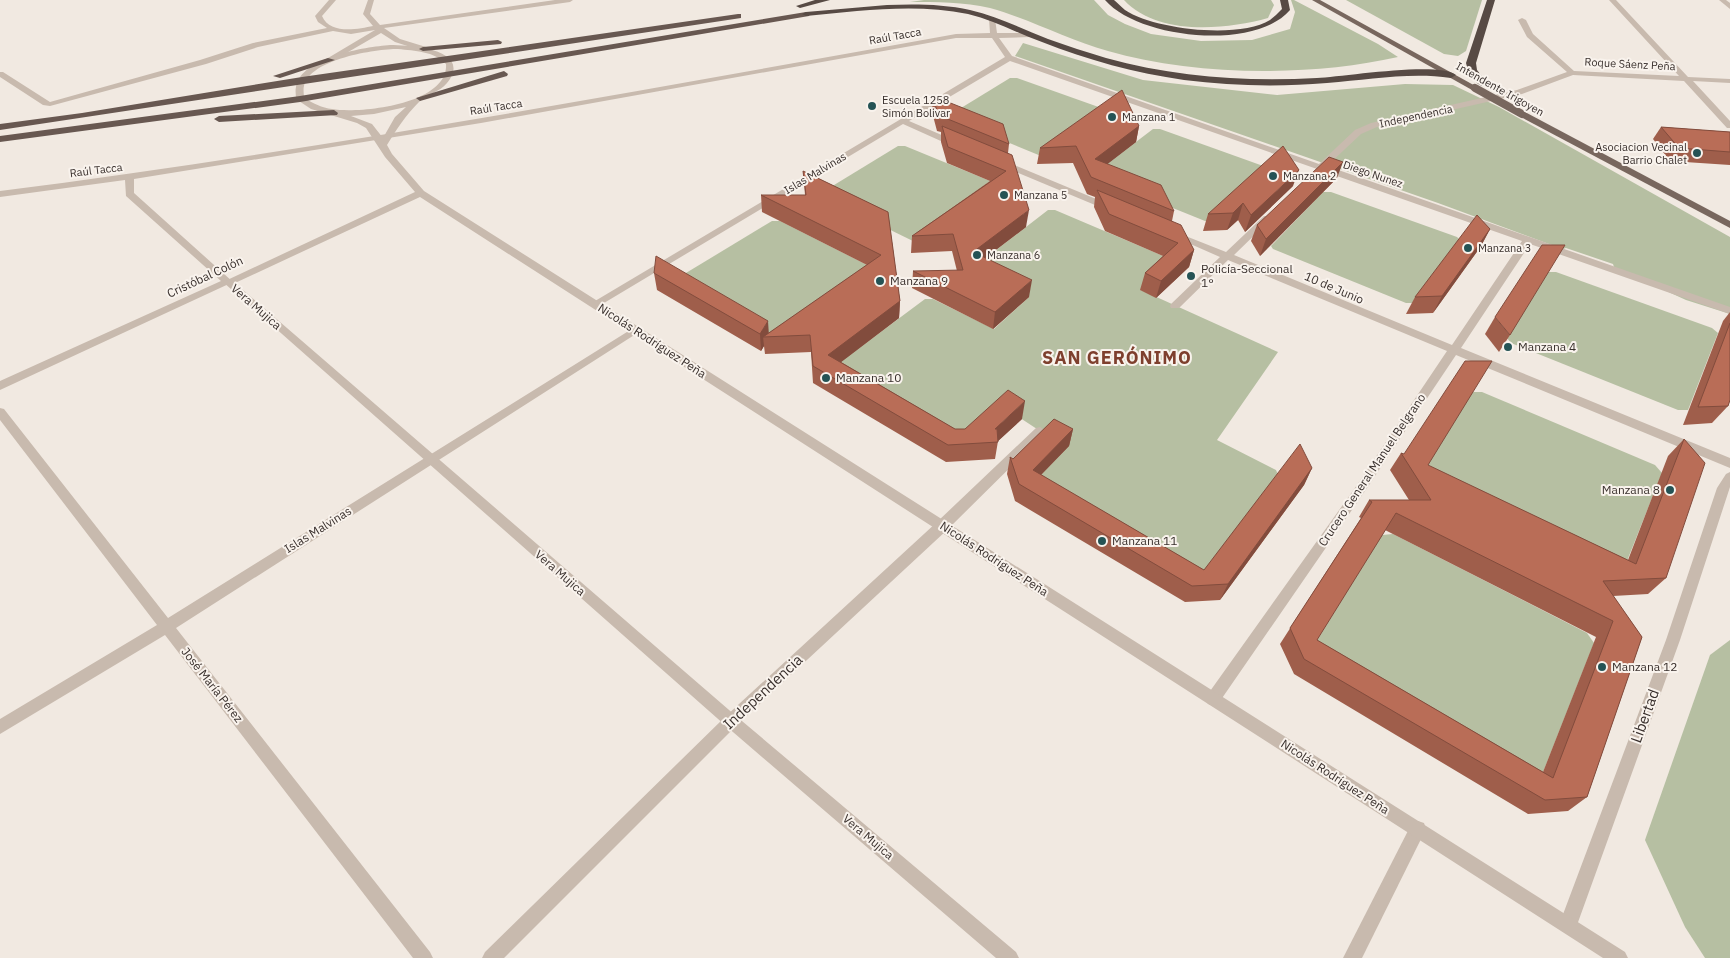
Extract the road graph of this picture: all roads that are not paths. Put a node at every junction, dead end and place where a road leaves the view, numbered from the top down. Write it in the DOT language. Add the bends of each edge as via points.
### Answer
graph roads {
  1 [pos="333,0"];
  2 [pos="371,0"];
  3 [pos="570,0"];
  4 [pos="894,0"];
  5 [pos="1109,0"];
  6 [pos="1284,0"];
  7 [pos="1315,0"];
  8 [pos="1332,0"];
  9 [pos="1492,0"];
  10 [pos="1612,0"];
  11 [pos="1722,0"];
  12 [pos="829,1"];
  13 [pos="543,2"];
  14 [pos="800,6"];
  15 [pos="1730,7"];
  16 [pos="780,9"];
  17 [pos="751,14"];
  18 [pos="806,14"];
  19 [pos="992,20"];
  20 [pos="1522,20"];
  21 [pos="333,29"];
  22 [pos="378,29"];
  23 [pos="616,34"];
  24 [pos="994,35"];
  25 [pos="1030,35"];
  26 [pos="423,49"];
  27 [pos="594,50"];
  28 [pos="1009,58"];
  29 [pos="445,59"];
  30 [pos="331,60"];
  31 [pos="1572,73"];
  32 [pos="0,74"];
  33 [pos="1451,75"];
  34 [pos="449,76"];
  35 [pos="1686,78"];
  36 [pos="302,80"];
  37 [pos="1730,81"];
  38 [pos="1481,86"];
  39 [pos="420,98"];
  40 [pos="300,99"];
  41 [pos="137,107"];
  42 [pos="334,113"];
  43 [pos="902,122"];
  44 [pos="129,123"];
  45 [pos="1730,126"];
  46 [pos="0,127"];
  47 [pos="390,135"];
  48 [pos="0,139"];
  49 [pos="381,141"];
  50 [pos="964,147"];
  51 [pos="990,158"];
  52 [pos="1317,171"];
  53 [pos="130,177"];
  54 [pos="0,194"];
  55 [pos="421,194"];
  56 [pos="1676,195"];
  57 [pos="1277,208"];
  58 [pos="1117,211"];
  59 [pos="1730,225"];
  60 [pos="1163,230"];
  61 [pos="1528,240"];
  62 [pos="1227,256"];
  63 [pos="228,282"];
  64 [pos="595,304"];
  65 [pos="1175,306"];
  66 [pos="1730,311"];
  67 [pos="635,330"];
  68 [pos="1452,351"];
  69 [pos="0,386"];
  70 [pos="0,412"];
  71 [pos="1040,431"];
  72 [pos="429,460"];
  73 [pos="1730,463"];
  74 [pos="1730,478"];
  75 [pos="942,526"];
  76 [pos="166,627"];
  77 [pos="1213,699"];
  78 [pos="731,721"];
  79 [pos="0,727"];
  80 [pos="1418,829"];
  81 [pos="1568,925"];
  82 [pos="424,958"];
  83 [pos="491,958"];
  84 [pos="1010,958"];
  85 [pos="1352,958"];
  86 [pos="1619,958"];
  1 -- 21 [label="street" via="318,16"];
  2 -- 22 [label="street" via="366,14"];
  3 -- 13 [label="street"];
  4 -- 18 [label="highway"];
  5 -- 6 [label="highway" via="1120,11 1149,24 1224,33 1262,26 1279,19 1286,10"];
  7 -- 33 [label="main road, Intendente Irigoyen"];
  8 -- 38 [label="main road, Intendente Irigoyen"];
  9 -- 38 [label="highway" via="1471,63"];
  10 -- 35 [label="street"];
  11 -- 15 [label="street"];
  12 -- 14 [label="highway"];
  13 -- 22 [label="street"];
  14 -- 16 [label="highway"];
  17 -- 23 [label="highway"];
  18 -- 19 [label="highway" via="934,8 963,11"];
  18 -- 27 [label="highway"];
  19 -- 24 [label="street"];
  19 -- 25 [label="highway"];
  20 -- 31 [label="street, Roque Sáenz Peña" via="1530,35"];
  21 -- 22 [label="street" via="351,32"];
  21 -- 32 [label="street" via="256,45 50,104"];
  22 -- 26 [label="street" via="391,39"];
  22 -- 30 [label="street"];
  23 -- 26 [label="highway"];
  23 -- 29 [label="highway"];
  24 -- 25 [label="street, Raúl Tacca"];
  24 -- 28 [label="street"];
  24 -- 47 [label="street, Raúl Tacca" via="956,36 542,111"];
  25 -- 33 [label="highway" via="1109,62 1206,80 1305,82 1410,71"];
  26 -- 29 [label="street"];
  26 -- 30 [label="street" via="378,48"];
  27 -- 34 [label="highway"];
  27 -- 39 [label="highway"];
  28 -- 43 [label="street, Islas Malvinas"];
  28 -- 52 [label="street, Diego Nunez"];
  29 -- 34 [label="street" via="450,66"];
  29 -- 36 [label="highway"];
  30 -- 36 [label="street"];
  30 -- 41 [label="highway" via="253,82"];
  31 -- 35 [label="street, Roque Sáenz Peña"];
  31 -- 52 [label="street, Independencia" via="1519,92 1374,125 1358,132"];
  33 -- 38 [label="main road, Intendente Irigoyen"];
  34 -- 39 [label="street" via="434,91"];
  34 -- 40 [label="highway"];
  35 -- 37 [label="street, Roque Sáenz Peña"];
  35 -- 45 [label="street"];
  36 -- 40 [label="street" via="298,87"];
  36 -- 41 [label="highway"];
  38 -- 56 [label="main road, Intendente Irigoyen" via="1532,111"];
  38 -- 56 [label="main road, Intendente Irigoyen, bridge" via="1522,114"];
  39 -- 42 [label="street" via="378,111"];
  39 -- 47 [label="street" via="398,119"];
  40 -- 42 [label="street, Nicolás Rodríguez Peña" via="313,108"];
  40 -- 44 [label="highway"];
  41 -- 46 [label="highway"];
  42 -- 44 [label="highway"];
  42 -- 49 [label="street, Nicolás Rodríguez Peña" via="369,126"];
  43 -- 50 [label="street"];
  43 -- 64 [label="street, Islas Malvinas"];
  44 -- 48 [label="highway"];
  47 -- 49 [label="street"];
  49 -- 53 [label="street, Raúl Tacca"];
  49 -- 55 [label="street, Nicolás Rodríguez Peña" via="388,155"];
  51 -- 58 [label="street"];
  52 -- 61 [label="street, Diego Nunez"];
  53 -- 54 [label="street, Raúl Tacca"];
  53 -- 63 [label="street, Vera Mujica" via="129,194"];
  55 -- 63 [label="street, Cristóbal Colón"];
  55 -- 64 [label="street, Nicolás Rodríguez Peña"];
  56 -- 59 [label="main road, Intendente Irigoyen"];
  57 -- 62 [label="street"];
  60 -- 62 [label="street, 10 de Junio"];
  61 -- 66 [label="street, Diego Nunez"];
  61 -- 68 [label="street, Crucero General Manuel Belgrano"];
  62 -- 65 [label="street"];
  62 -- 68 [label="street, 10 de Junio"];
  63 -- 69 [label="street, Cristóbal Colón"];
  63 -- 72 [label="street, Vera Mujica"];
  64 -- 67 [label="street, Nicolás Rodríguez Peña"];
  67 -- 72 [label="street, Islas Malvinas"];
  67 -- 75 [label="street, Nicolás Rodríguez Peña"];
  68 -- 73 [label="street, 10 de Junio"];
  68 -- 77 [label="street, Crucero General Manuel Belgrano" via="1362,488"];
  70 -- 76 [label="street, José María Pérez"];
  71 -- 75 [label="street, Independencia"];
  72 -- 76 [label="street, Islas Malvinas"];
  72 -- 78 [label="street, Vera Mujica"];
  74 -- 81 [label="street, Libertad" via="1723,488 1673,640"];
  75 -- 77 [label="street, Nicolás Rodríguez Peña"];
  75 -- 78 [label="street, Independencia"];
  76 -- 79 [label="street, Islas Malvinas"];
  76 -- 82 [label="street, José María Pérez"];
  77 -- 80 [label="street, Nicolás Rodríguez Peña"];
  78 -- 83 [label="street, Independencia"];
  78 -- 84 [label="street, Vera Mujica"];
  80 -- 81 [label="street, Nicolás Rodríguez Peña"];
  80 -- 85 [label="street"];
  81 -- 86 [label="street, Nicolás Rodríguez Peña"];
}
